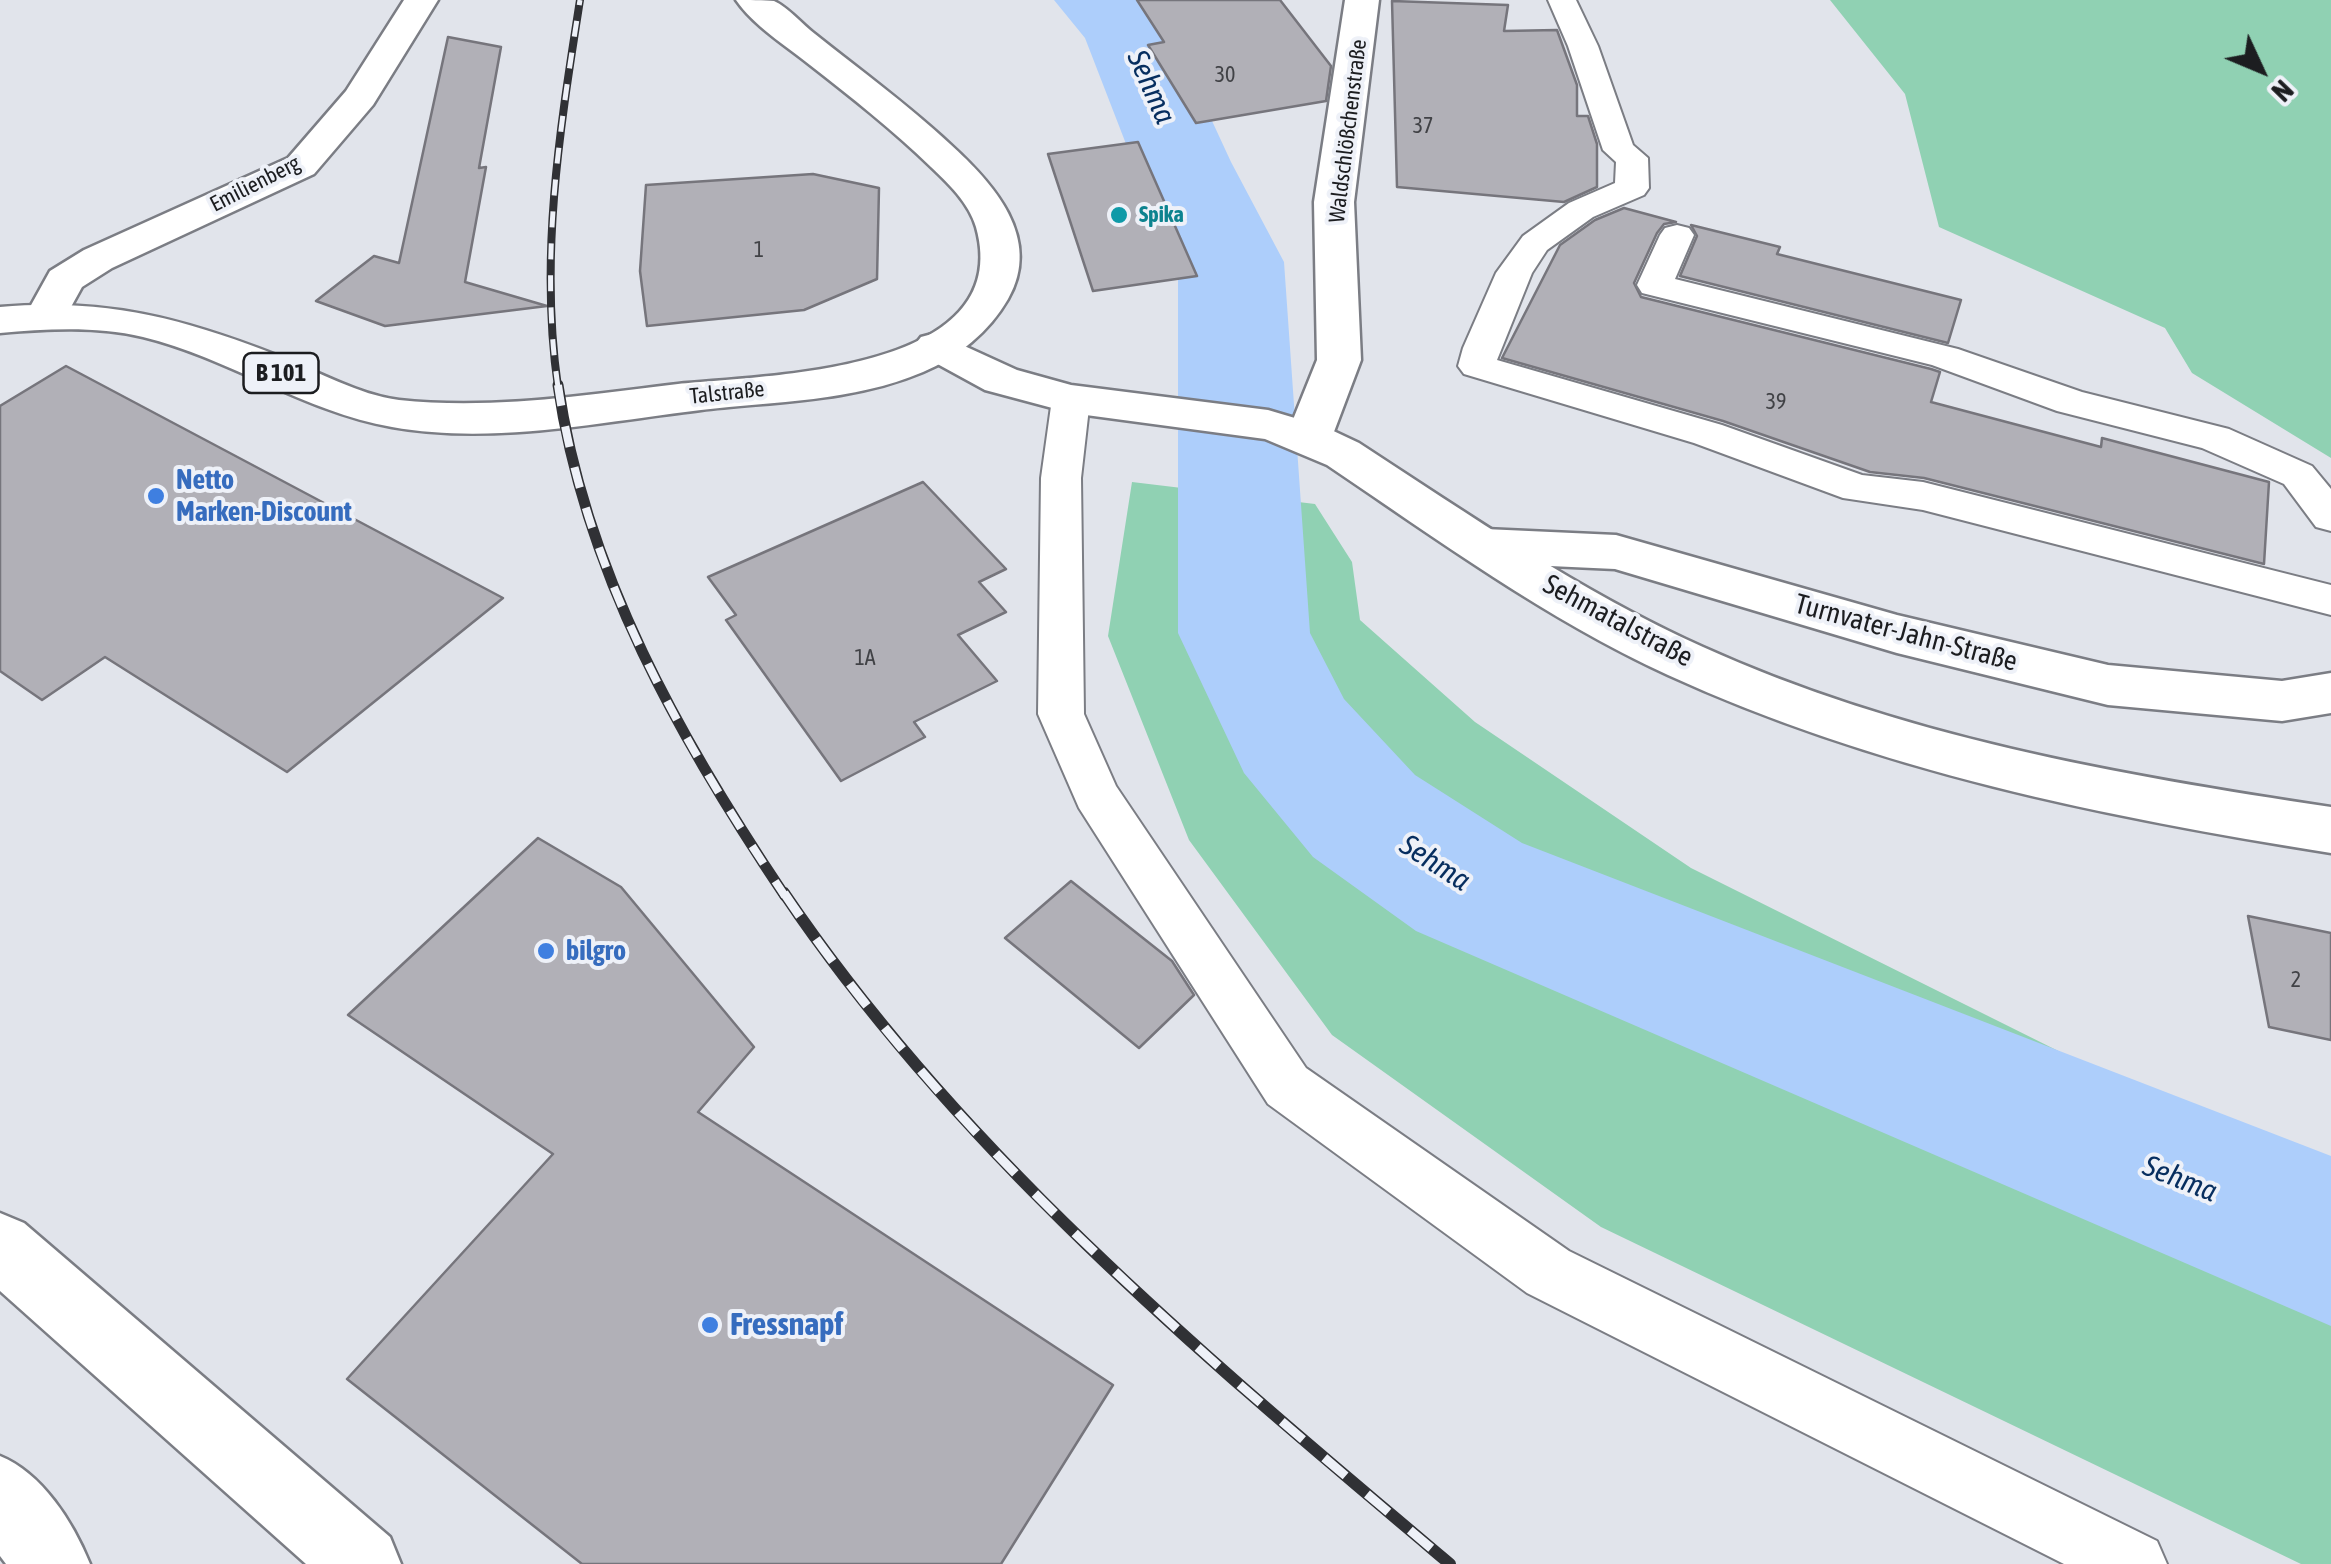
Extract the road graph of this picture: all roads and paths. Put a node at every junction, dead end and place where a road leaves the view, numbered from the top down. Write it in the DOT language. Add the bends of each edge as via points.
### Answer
graph roads {
  1 [pos="422,0"];
  2 [pos="753,0"];
  3 [pos="1362,0"];
  4 [pos="1562,0"];
  5 [pos="1677,234"];
  6 [pos="46,316"];
  7 [pos="0,320"];
  8 [pos="936,346"];
  9 [pos="1072,399"];
  10 [pos="1288,431"];
  11 [pos="2331,517"];
  12 [pos="1485,546"];
  13 [pos="2331,600"];
  14 [pos="2331,693"];
  15 [pos="2331,830"];
  16 [pos="0,1246"];
  17 [pos="0,1493"];
  18 [pos="52,1564"];
  19 [pos="363,1564"];
  20 [pos="2134,1564"];
  1 -- 6 [label="main road, Emilienberg" via="360,97 301,166 98,259 65,280"];
  2 -- 8 [label="main road, Talstraße / B 101" via="964,177 995,223 998,284 972,320"];
  3 -- 10 [label="main road, Waldschlößchenstraße" via="1334,202 1339,360"];
  4 -- 13 [label="lane" via="1618,150 1632,158 1632,188 1593,202 1536,240 1481,341 1478,366 1708,434 1857,488 1922,496"];
  5 -- 11 [label="lane" via="1655,285 1945,357 2071,402 2215,438 2298,475"];
  6 -- 7 [label="main road, B 101"];
  6 -- 8 [label="main road, Talstraße / B 101" via="156,327 394,414 454,417 841,380 888,370"];
  8 -- 9 [label="main road, Sehmatalstraße" via="1002,380"];
  9 -- 10 [label="main road, Sehmatalstraße"];
  9 -- 20 [label="lane" via="1061,478 1061,714 1096,794 1287,1086 1548,1272"];
  10 -- 12 [label="main road, Sehmatalstraße" via="1343,454"];
  12 -- 14 [label="main road, Turnvater-Jahn-Straße" via="1616,552 1897,634 2108,685 2282,702"];
  12 -- 15 [label="main road, Sehmatalstraße" via="1600,618 1754,690 1917,746 2122,795"];
  16 -- 19 [label="main road"];
  17 -- 18 [label="main road"];
}
